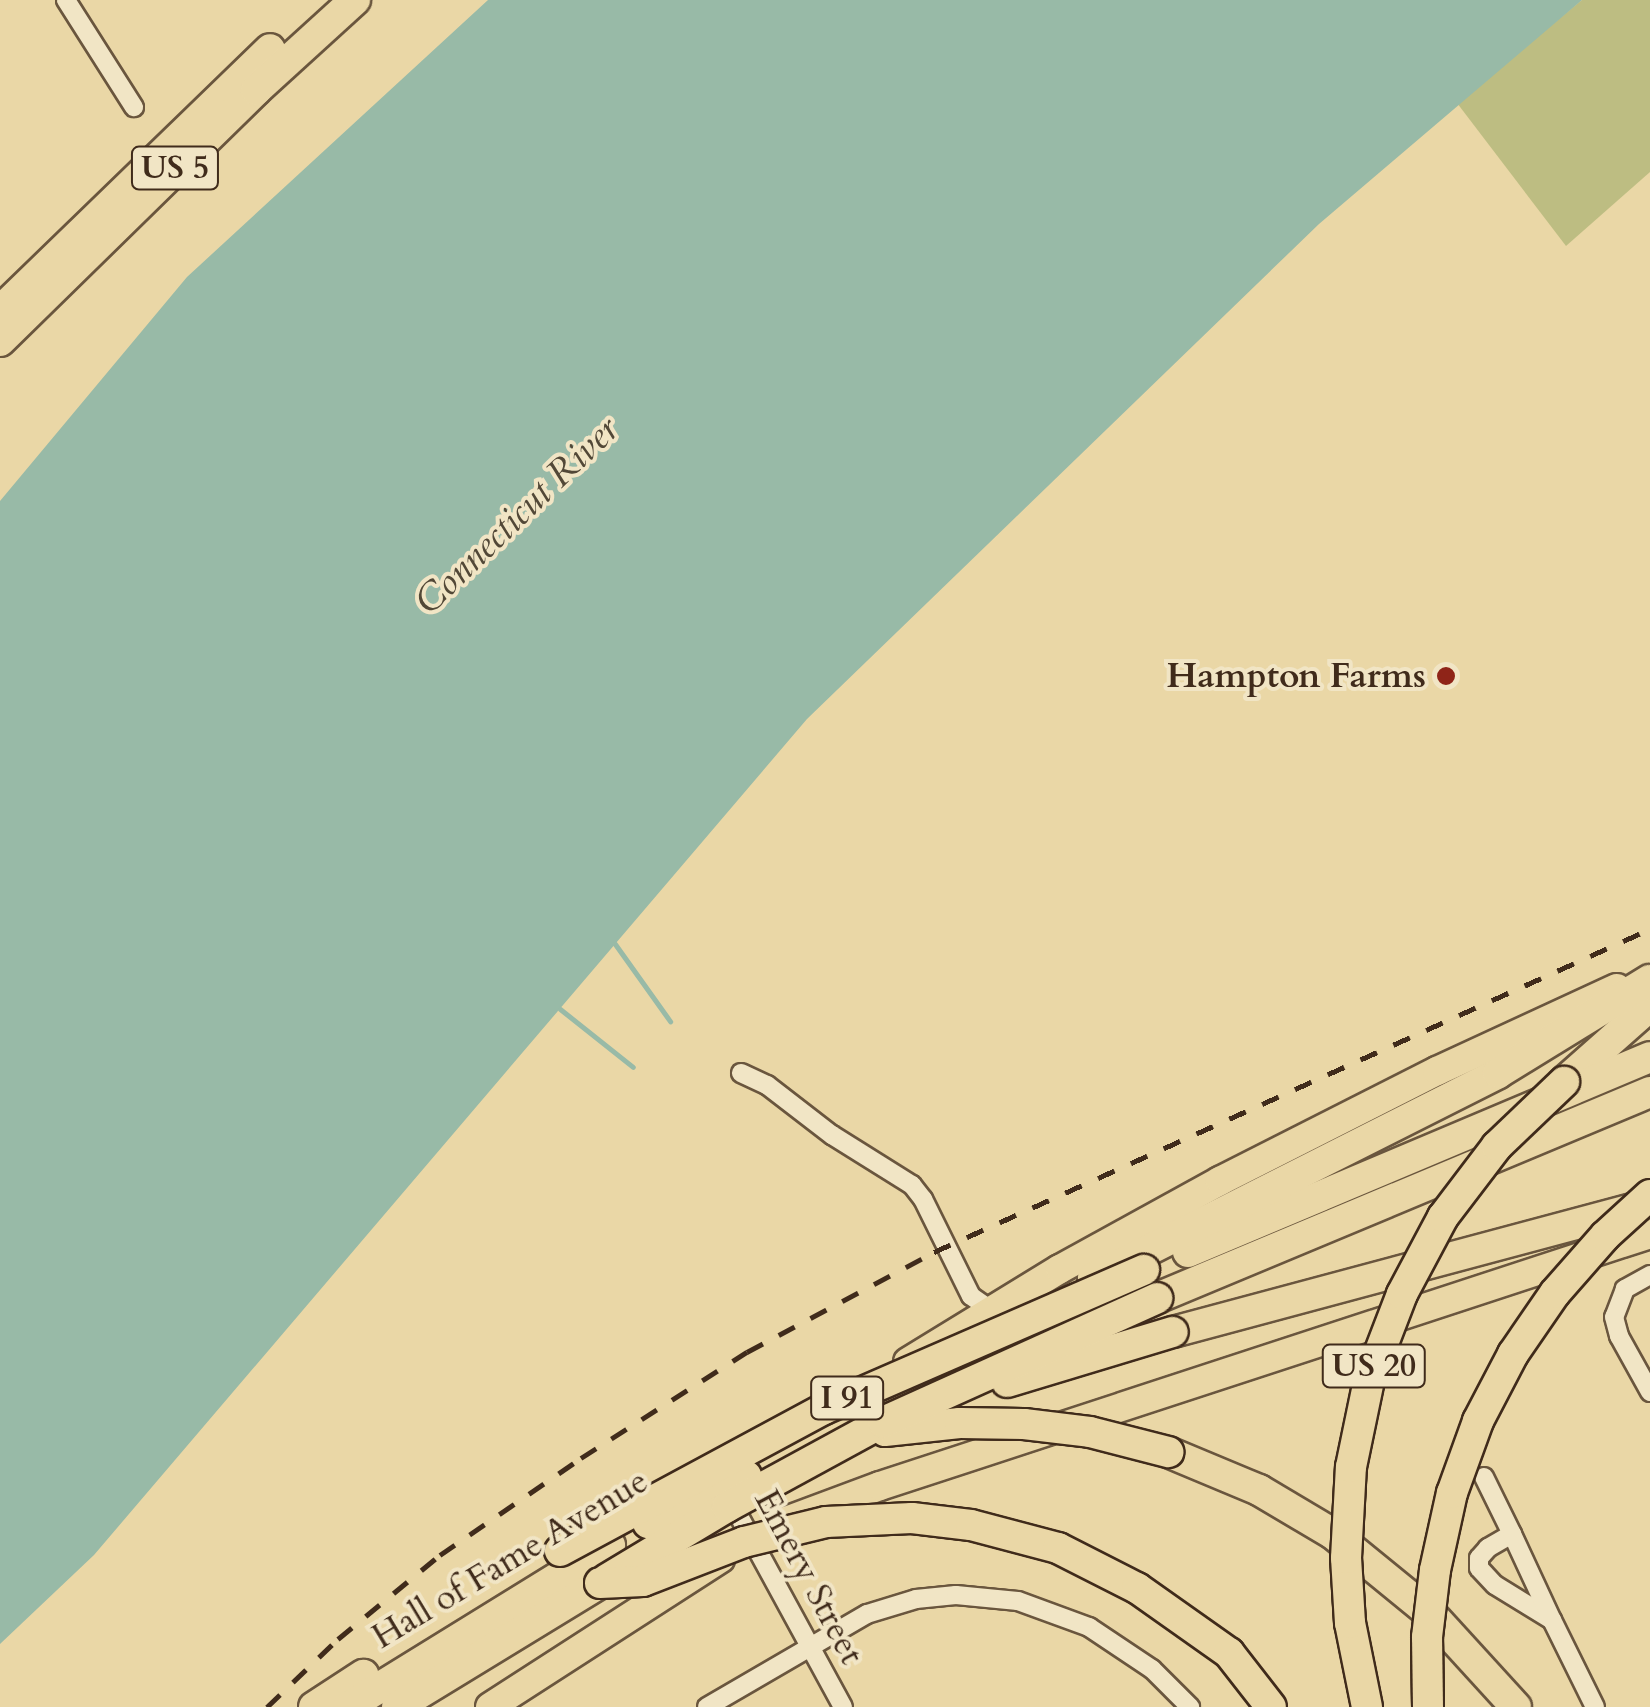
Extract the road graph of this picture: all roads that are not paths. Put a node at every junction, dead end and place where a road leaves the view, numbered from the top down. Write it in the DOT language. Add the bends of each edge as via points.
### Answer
graph roads {
  1 [pos="66,0"];
  2 [pos="324,0"];
  3 [pos="355,0"];
  4 [pos="134,108"];
  5 [pos="0,311"];
  6 [pos="0,341"];
  7 [pos="1650,977"];
  8 [pos="1650,1006"];
  9 [pos="1650,1021"];
  10 [pos="1650,1057"];
  11 [pos="741,1073"];
  12 [pos="1564,1082"];
  13 [pos="1650,1092"];
  14 [pos="1650,1196"];
  15 [pos="1650,1204"];
  16 [pos="1650,1234"];
  17 [pos="1142,1262"];
  18 [pos="1650,1275"];
  19 [pos="990,1323"];
  20 [pos="1650,1392"];
  21 [pos="1470,1439"];
  22 [pos="718,1478"];
  23 [pos="1484,1478"];
  24 [pos="779,1479"];
  25 [pos="642,1522"];
  26 [pos="1512,1534"];
  27 [pos="753,1539"];
  28 [pos="686,1581"];
  29 [pos="600,1583"];
  30 [pos="1552,1620"];
  31 [pos="808,1646"];
  32 [pos="314,1707"];
  33 [pos="345,1707"];
  34 [pos="397,1707"];
  35 [pos="490,1707"];
  36 [pos="707,1707"];
  37 [pos="843,1707"];
  38 [pos="1190,1707"];
  39 [pos="1272,1707"];
  40 [pos="1367,1707"];
  41 [pos="1428,1707"];
  42 [pos="1449,1707"];
  43 [pos="1516,1707"];
  44 [pos="1595,1707"];
  1 -- 4 [label="street"];
  2 -- 5 [label="highway, US 5"];
  3 -- 6 [label="highway, US 5"];
  7 -- 17 [label="highway" via="1498,1073"];
  7 -- 19 [label="main road, Hall of Fame Avenue" via="1329,1125 1167,1209"];
  8 -- 12 [label="highway, US 20"];
  9 -- 12 [label="highway"];
  10 -- 17 [label="highway, I 91"];
  11 -- 19 [label="street" via="767,1084 912,1185"];
  12 -- 40 [label="highway, US 20, bridge" via="1497,1146 1443,1218 1402,1294 1369,1380 1351,1467 1346,1542 1350,1623"];
  13 -- 24 [label="highway, I 91, bridge" via="936,1395"];
  14 -- 21 [label="highway, bridge" via="1604,1236 1543,1308"];
  15 -- 24 [label="highway, bridge" via="993,1387"];
  16 -- 27 [label="main road" via="880,1486"];
  17 -- 19 [label="highway, I 91, bridge"];
  18 -- 20 [label="street" via="1626,1289 1614,1310 1616,1329"];
  19 -- 22 [label="main road, Hall of Fame Avenue"];
  19 -- 32 [label="highway, I 91, bridge" via="664,1492"];
  21 -- 41 [label="highway, bridge" via="1434,1570"];
  21 -- 42 [label="highway, bridge" via="1445,1593"];
  22 -- 25 [label="main road, Hall of Fame Avenue"];
  22 -- 27 [label="street, Emery Street"];
  23 -- 26 [label="street"];
  24 -- 29 [label="highway, I 91, bridge"];
  25 -- 28 [label="main road" via="666,1523 684,1537 692,1558"];
  25 -- 33 [label="main road, Hall of Fame Avenue" via="391,1672"];
  26 -- 30 [label="street"];
  26 -- 30 [label="street" via="1488,1548 1479,1568"];
  27 -- 28 [label="main road"];
  27 -- 31 [label="street, Emery Street"];
  28 -- 35 [label="main road"];
  29 -- 34 [label="highway, I 91"];
  29 -- 39 [label="highway, bridge" via="643,1581 756,1538 826,1522 912,1518 972,1524 1058,1548 1137,1588 1229,1653"];
  30 -- 44 [label="street"];
  31 -- 36 [label="street"];
  31 -- 37 [label="street, Emery Street"];
  31 -- 38 [label="street" via="892,1605 938,1596 996,1597 1089,1627 1152,1669"];
  33 -- 43 [label="highway, bridge" via="636,1529 750,1474 832,1444 909,1427 1004,1423 1090,1432 1168,1452 1259,1490 1341,1540 1438,1621"];
}
